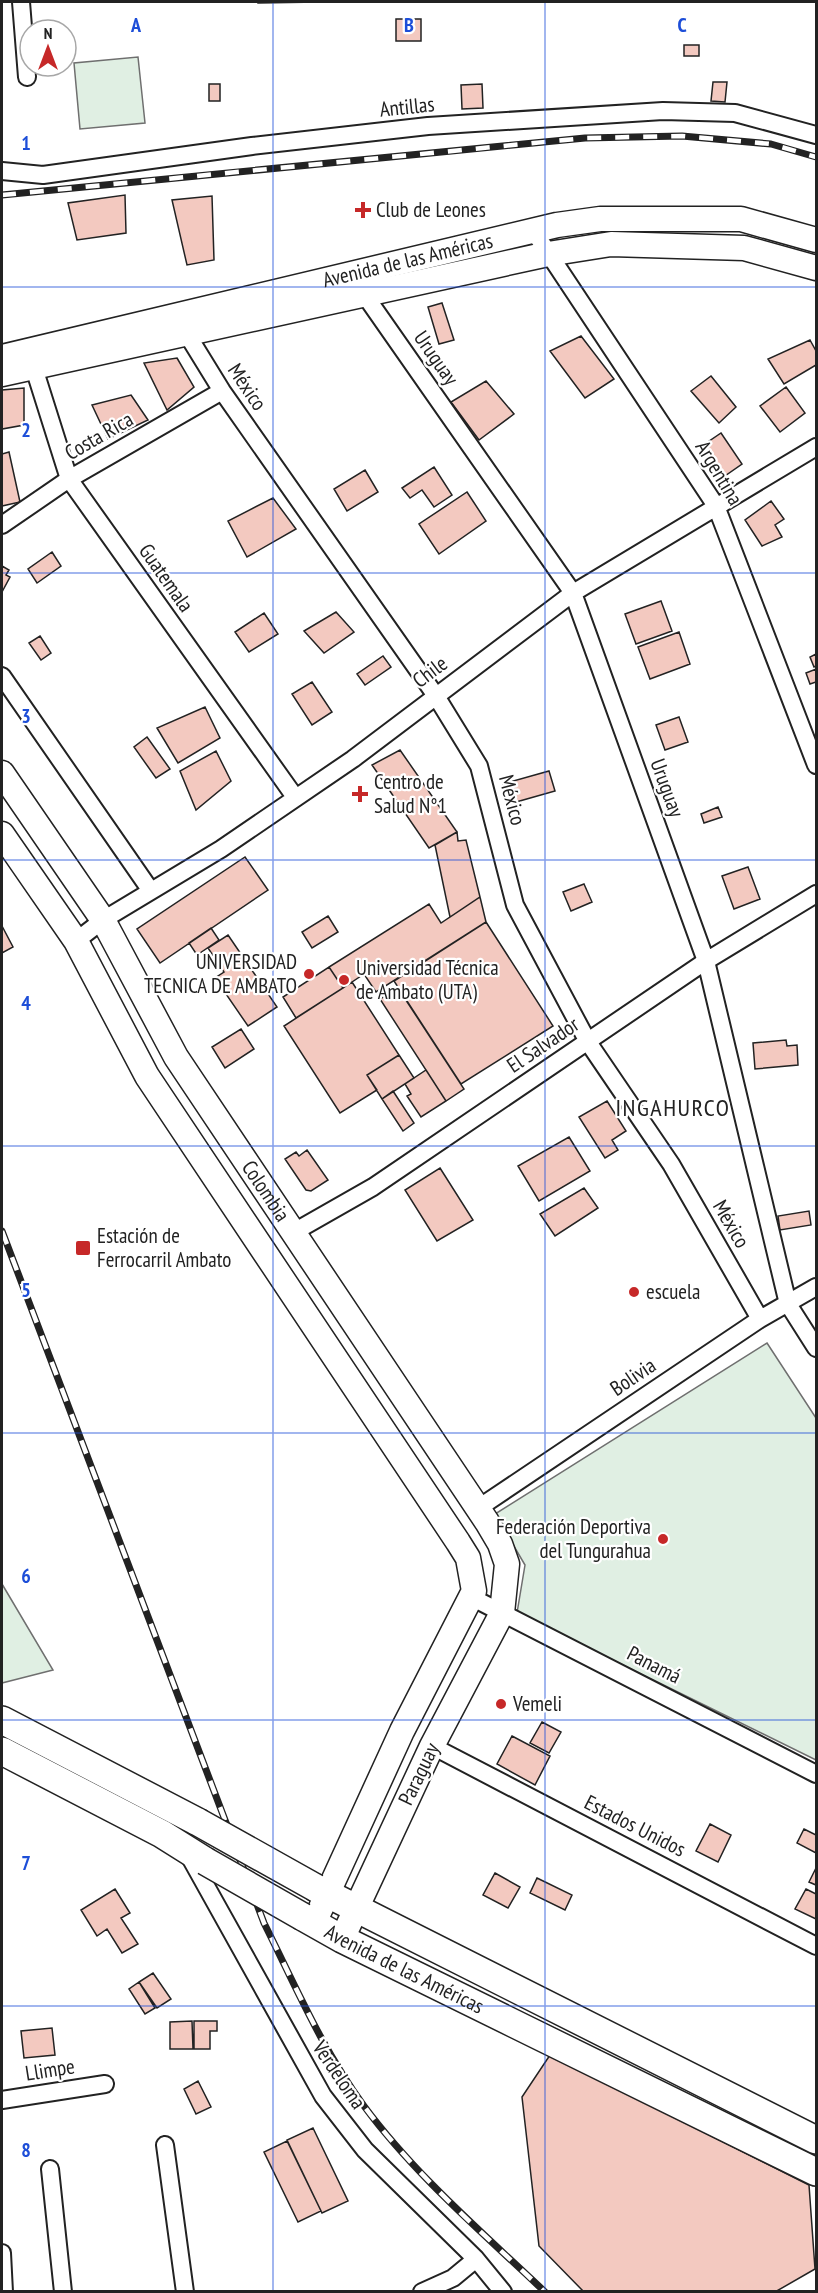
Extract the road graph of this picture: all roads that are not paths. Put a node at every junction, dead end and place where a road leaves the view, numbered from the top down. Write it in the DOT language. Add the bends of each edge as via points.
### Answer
graph roads {
  1 [pos="21,2"];
  2 [pos="22,18"];
  3 [pos="816,135"];
  4 [pos="2,171"];
  5 [pos="533,230"];
  6 [pos="816,240"];
  7 [pos="548,254"];
  8 [pos="816,268"];
  9 [pos="363,294"];
  10 [pos="181,325"];
  11 [pos="2,357"];
  12 [pos="34,368"];
  13 [pos="2,374"];
  14 [pos="222,391"];
  15 [pos="816,447"];
  16 [pos="69,479"];
  17 [pos="716,506"];
  18 [pos="2,525"];
  19 [pos="573,593"];
  20 [pos="2,676"];
  21 [pos="436,696"];
  22 [pos="816,765"];
  23 [pos="2,773"];
  24 [pos="295,797"];
  25 [pos="2,834"];
  26 [pos="151,891"];
  27 [pos="816,894"];
  28 [pos="103,920"];
  29 [pos="76,941"];
  30 [pos="706,961"];
  31 [pos="588,1042"];
  32 [pos="294,1232"];
  33 [pos="816,1287"];
  34 [pos="788,1304"];
  35 [pos="760,1319"];
  36 [pos="816,1348"];
  37 [pos="477,1509"];
  38 [pos="471,1597"];
  39 [pos="502,1613"];
  40 [pos="2,1720"];
  41 [pos="432,1746"];
  42 [pos="2,1750"];
  43 [pos="816,1774"];
  44 [pos="195,1855"];
  45 [pos="321,1890"];
  46 [pos="355,1909"];
  47 [pos="308,1920"];
  48 [pos="342,1939"];
  49 [pos="816,1946"];
  50 [pos="105,2084"];
  51 [pos="2,2100"];
  52 [pos="816,2140"];
  53 [pos="165,2145"];
  54 [pos="50,2169"];
  55 [pos="816,2170"];
  56 [pos="2,2253"];
  57 [pos="476,2259"];
  58 [pos="4,2292"];
  59 [pos="63,2292"];
  60 [pos="186,2292"];
  61 [pos="422,2292"];
  62 [pos="503,2292"];
  1 -- 2 [label="street"];
  3 -- 4 [label="street, Antillas" via="735,113 663,111 429,126 43,175"];
  5 -- 6 [label="main road, Avenida de las Américas" via="600,219 741,219"];
  5 -- 7 [label="street, Argentina"];
  5 -- 10 [label="main road, Avenida de las Américas"];
  7 -- 8 [label="main road, Avenida de las Américas" via="611,244 744,248"];
  7 -- 9 [label="main road, Avenida de las Américas"];
  7 -- 17 [label="street, Argentina"];
  9 -- 10 [label="main road, Avenida de las Américas"];
  9 -- 19 [label="street, Uruguay"];
  10 -- 11 [label="main road, Avenida de las Américas"];
  10 -- 12 [label="main road, Avenida de las Américas"];
  10 -- 14 [label="street, México"];
  12 -- 13 [label="main road, Avenida de las Américas"];
  12 -- 16 [label="street, Guatemala"];
  14 -- 16 [label="street, Costa Rica"];
  14 -- 21 [label="street, México"];
  15 -- 17 [label="street, Chile"];
  16 -- 18 [label="street, Costa Rica"];
  16 -- 24 [label="street, Guatemala"];
  17 -- 19 [label="street, Chile"];
  17 -- 22 [label="street, Argentina"];
  19 -- 21 [label="street, Chile"];
  19 -- 30 [label="street, Uruguay"];
  20 -- 26 [label="street"];
  21 -- 24 [label="street, Chile"];
  21 -- 31 [label="street, México" via="479,766 515,905"];
  23 -- 28 [label="main road, Colombia"];
  24 -- 26 [label="street, Chile"];
  25 -- 29 [label="main road, Colombia"];
  26 -- 28 [label="street, Chile"];
  27 -- 30 [label="street, El Salvador"];
  28 -- 29 [label="street, Chile"];
  28 -- 32 [label="main road, Colombia" via="176,1058"];
  29 -- 38 [label="main road, Colombia" via="147,1076 468,1558 474,1591"];
  30 -- 31 [label="street, El Salvador"];
  30 -- 34 [label="street, Uruguay"];
  31 -- 32 [label="street, El Salvador" via="373,1187"];
  31 -- 35 [label="street, México" via="670,1164"];
  32 -- 37 [label="main road, Colombia"];
  33 -- 34 [label="street, Bolivia"];
  34 -- 35 [label="street, Bolivia"];
  34 -- 36 [label="street, Uruguay"];
  35 -- 37 [label="street, Bolivia"];
  37 -- 39 [label="main road, Colombia" via="500,1544 507,1564"];
  38 -- 39 [label="street, Panamá"];
  38 -- 45 [label="main road, Paraguay"];
  39 -- 41 [label="main road, Paraguay"];
  39 -- 43 [label="street, Panamá"];
  40 -- 45 [label="main road, Avenida de las Américas, bridge"];
  41 -- 46 [label="main road, Paraguay"];
  41 -- 49 [label="street, Estados Unidos"];
  42 -- 44 [label="main road, Avenida de las Américas" via="86,1792"];
  44 -- 47 [label="main road, Avenida de las Américas, bridge"];
  44 -- 57 [label="street, Verdeloma" via="323,2096 365,2150"];
  45 -- 46 [label="main road, Avenida de las Américas"];
  45 -- 47 [label="main road, Paraguay"];
  46 -- 48 [label="main road, Paraguay"];
  46 -- 52 [label="main road, Avenida de las Américas"];
  47 -- 48 [label="main road, Avenida de las Américas"];
  48 -- 55 [label="main road, Avenida de las Américas"];
  50 -- 51 [label="street, Llimpe"];
  53 -- 60 [label="street"];
  54 -- 59 [label="street"];
  56 -- 58 [label="street"];
  57 -- 61 [label="street" via="453,2278"];
  57 -- 62 [label="street, Verdeloma"];
}
